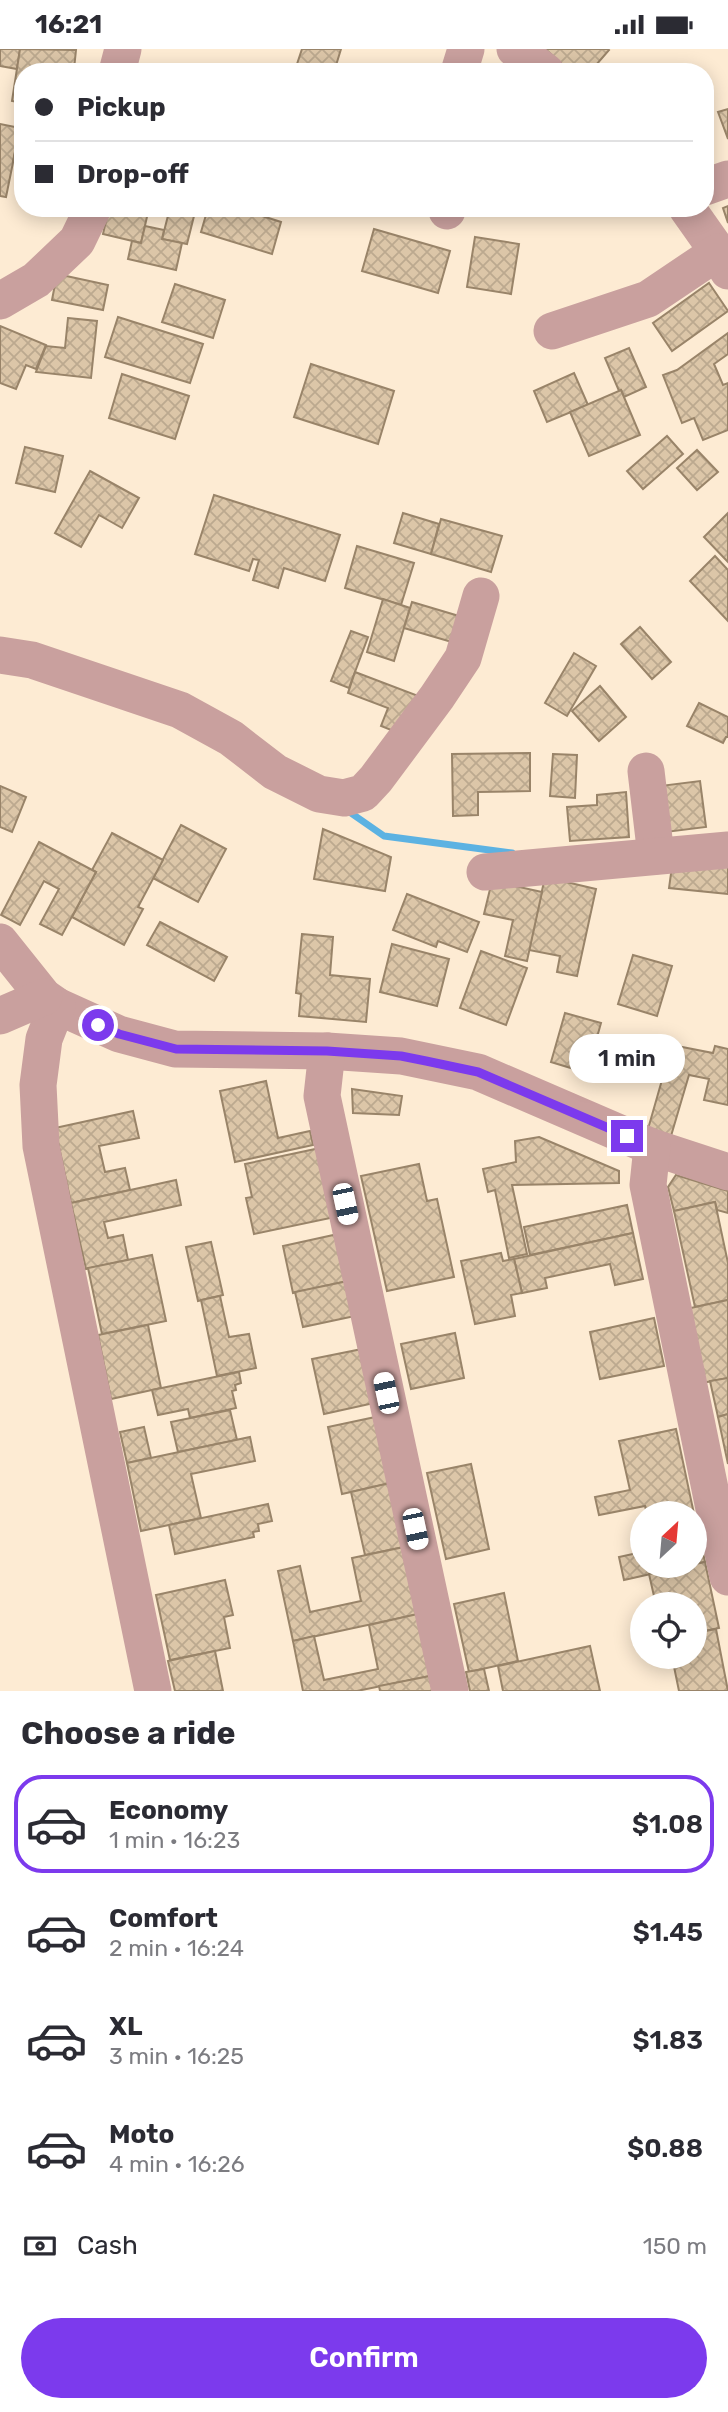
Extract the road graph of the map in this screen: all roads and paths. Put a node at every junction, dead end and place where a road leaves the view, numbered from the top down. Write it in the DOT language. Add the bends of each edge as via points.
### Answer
graph roads {
  1 [pos="515,49"];
  2 [pos="534,63"];
  3 [pos="88,217"];
  4 [pos="693,217"];
  5 [pos="723,262"];
  6 [pos="0,301"];
  7 [pos="552,331"];
  8 [pos="481,596"];
  9 [pos="0,655"];
  10 [pos="646,771"];
  11 [pos="655,846"];
  12 [pos="728,850"];
  13 [pos="485,872"];
  14 [pos="0,942"];
  15 [pos="50,1002"];
  16 [pos="0,1016"];
  17 [pos="327,1051"];
  18 [pos="652,1147"];
  19 [pos="728,1172"];
  20 [pos="728,1577"];
  21 [pos="153,1691"];
  22 [pos="450,1691"];
  1 -- 2 [label="street"];
  3 -- 6 [label="street" via="76,241 36,280"];
  4 -- 5 [label="street"];
  5 -- 7 [label="street" via="648,299"];
  8 -- 9 [label="street" via="463,658 437,697 363,793 344,798 319,794 286,777 180,709 33,660"];
  10 -- 11 [label="street"];
  11 -- 12 [label="street"];
  11 -- 13 [label="street"];
  14 -- 15 [label="street"];
  15 -- 16 [label="street"];
  15 -- 17 [label="street" via="119,1034 176,1049"];
  15 -- 21 [label="street" via="37,1085 41,1146"];
  17 -- 18 [label="street" via="401,1056 478,1072"];
  17 -- 22 [label="street" via="321,1096"];
  18 -- 19 [label="street"];
  18 -- 20 [label="street" via="648,1185"];
}
